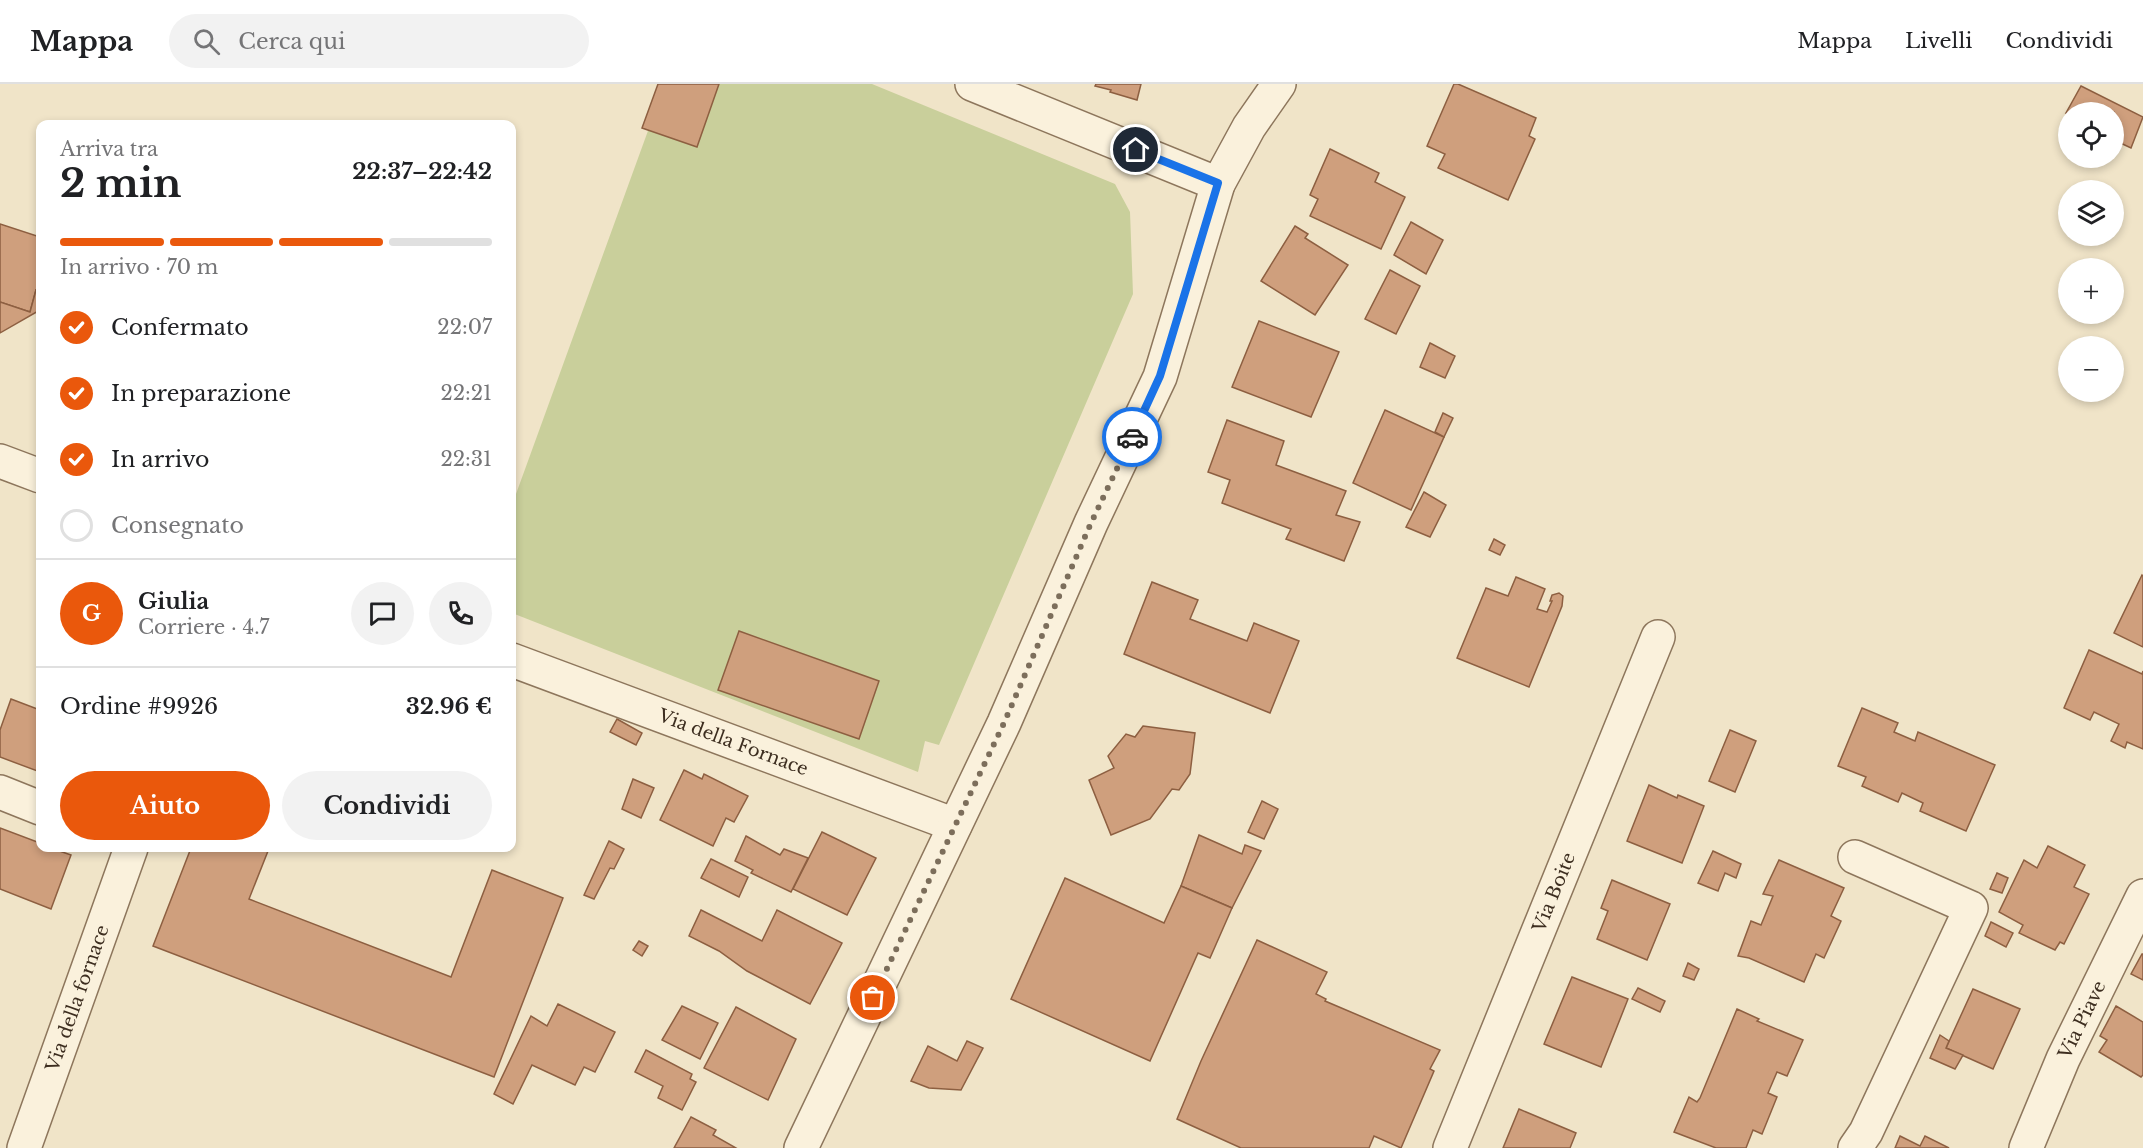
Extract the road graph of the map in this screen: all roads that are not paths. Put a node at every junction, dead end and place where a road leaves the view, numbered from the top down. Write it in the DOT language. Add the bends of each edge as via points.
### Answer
graph roads {
  1 [pos="972,84"];
  2 [pos="1279,84"];
  3 [pos="1218,183"];
  4 [pos="0,461"];
  5 [pos="36,474"];
  6 [pos="1658,637"];
  7 [pos="516,661"];
  8 [pos="0,792"];
  9 [pos="36,806"];
  10 [pos="955,825"];
  11 [pos="130,852"];
  12 [pos="1855,857"];
  13 [pos="2143,896"];
  14 [pos="24,1148"];
  15 [pos="801,1148"];
  16 [pos="1450,1148"];
  17 [pos="1855,1148"];
  18 [pos="2026,1148"];
  1 -- 3 [label="street"];
  2 -- 3 [label="street"];
  3 -- 10 [label="street" via="1160,376"];
  4 -- 5 [label="street"];
  6 -- 16 [label="street, Via Boite"];
  7 -- 10 [label="street, Via della Fornace"];
  8 -- 9 [label="street"];
  10 -- 15 [label="street"];
  11 -- 14 [label="street, Via della fornace"];
  12 -- 17 [label="street" via="1971,908"];
  13 -- 18 [label="street, Via Piave" via="2063,1059"];
}
